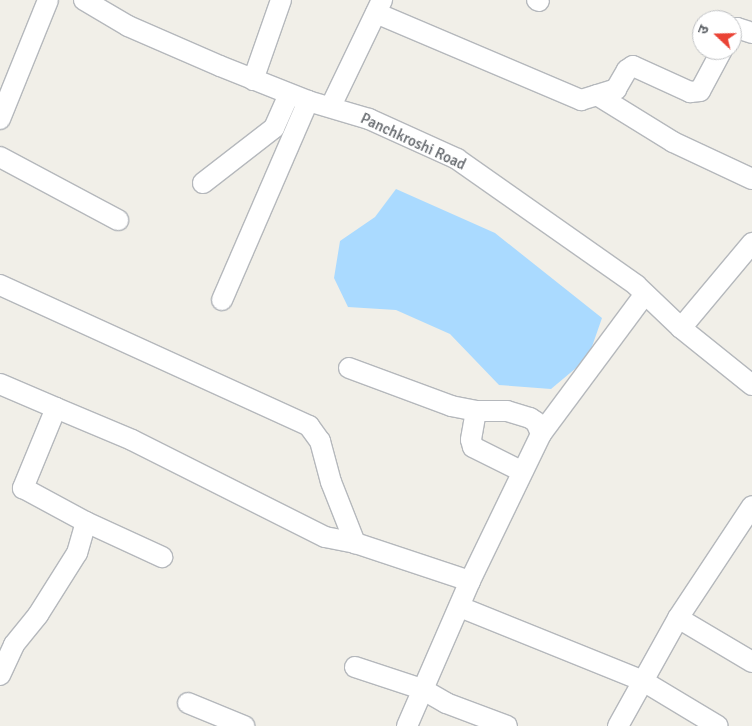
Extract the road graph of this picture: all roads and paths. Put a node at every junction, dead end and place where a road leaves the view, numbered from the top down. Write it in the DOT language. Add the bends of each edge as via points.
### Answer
graph roads {
  1 [pos="48,0"];
  2 [pos="84,0"];
  3 [pos="281,0"];
  4 [pos="379,7"];
  5 [pos="717,60"];
  6 [pos="253,80"];
  7 [pos="597,95"];
  8 [pos="299,98"];
  9 [pos="331,106"];
  10 [pos="0,119"];
  11 [pos="0,157"];
  12 [pos="752,179"];
  13 [pos="203,183"];
  14 [pos="118,220"];
  15 [pos="752,243"];
  16 [pos="0,285"];
  17 [pos="645,294"];
  18 [pos="222,300"];
  19 [pos="681,328"];
  20 [pos="349,368"];
  21 [pos="0,384"];
  22 [pos="752,385"];
  23 [pos="56,408"];
  24 [pos="476,411"];
  25 [pos="541,434"];
  26 [pos="521,471"];
  27 [pos="752,506"];
  28 [pos="86,522"];
  29 [pos="355,543"];
  30 [pos="162,557"];
  31 [pos="470,581"];
  32 [pos="460,607"];
  33 [pos="678,618"];
  34 [pos="7,641"];
  35 [pos="752,662"];
  36 [pos="355,667"];
  37 [pos="0,675"];
  38 [pos="643,681"];
  39 [pos="422,690"];
  40 [pos="188,703"];
  41 [pos="231,724"];
  42 [pos="407,726"];
  43 [pos="507,726"];
  44 [pos="618,726"];
  45 [pos="718,726"];
  1 -- 10 [label="street"];
  2 -- 6 [label="street, Panchkroshi Road" via="128,26"];
  3 -- 6 [label="street"];
  4 -- 7 [label="street" via="581,100"];
  4 -- 9 [label="street"];
  5 -- 7 [label="street" via="700,91 690,92 633,66 616,89"];
  6 -- 8 [label="street, Panchkroshi Road"];
  7 -- 12 [label="street" via="673,142"];
  8 -- 9 [label="street, Panchkroshi Road"];
  8 -- 13 [label="street" via="274,128"];
  8 -- 18 [label="street"];
  9 -- 17 [label="street, Panchkroshi Road" via="369,119 457,159"];
  11 -- 14 [label="street"];
  15 -- 19 [label="street"];
  16 -- 29 [label="street" via="309,426 320,442 331,482"];
  17 -- 19 [label="street, Panchkroshi Road"];
  17 -- 25 [label="street"];
  19 -- 22 [label="street, Panchkroshi Road"];
  20 -- 24 [label="street" via="451,406"];
  21 -- 23 [label="street"];
  23 -- 28 [label="street" via="23,488"];
  23 -- 29 [label="street" via="246,495 297,525 325,537"];
  24 -- 25 [label="street" via="508,411 530,418 536,422"];
  24 -- 26 [label="street" via="471,440 473,448"];
  25 -- 26 [label="street"];
  26 -- 31 [label="street"];
  27 -- 33 [label="street"];
  28 -- 30 [label="street"];
  28 -- 34 [label="street" via="77,552 38,614"];
  29 -- 31 [label="street"];
  31 -- 32 [label="street"];
  32 -- 38 [label="street"];
  32 -- 39 [label="street"];
  33 -- 35 [label="street"];
  33 -- 38 [label="street"];
  34 -- 37 [label="street"];
  36 -- 39 [label="street"];
  38 -- 44 [label="street"];
  38 -- 45 [label="street"];
  39 -- 42 [label="street"];
  39 -- 43 [label="street" via="446,703"];
  40 -- 41 [label="street"];
}
